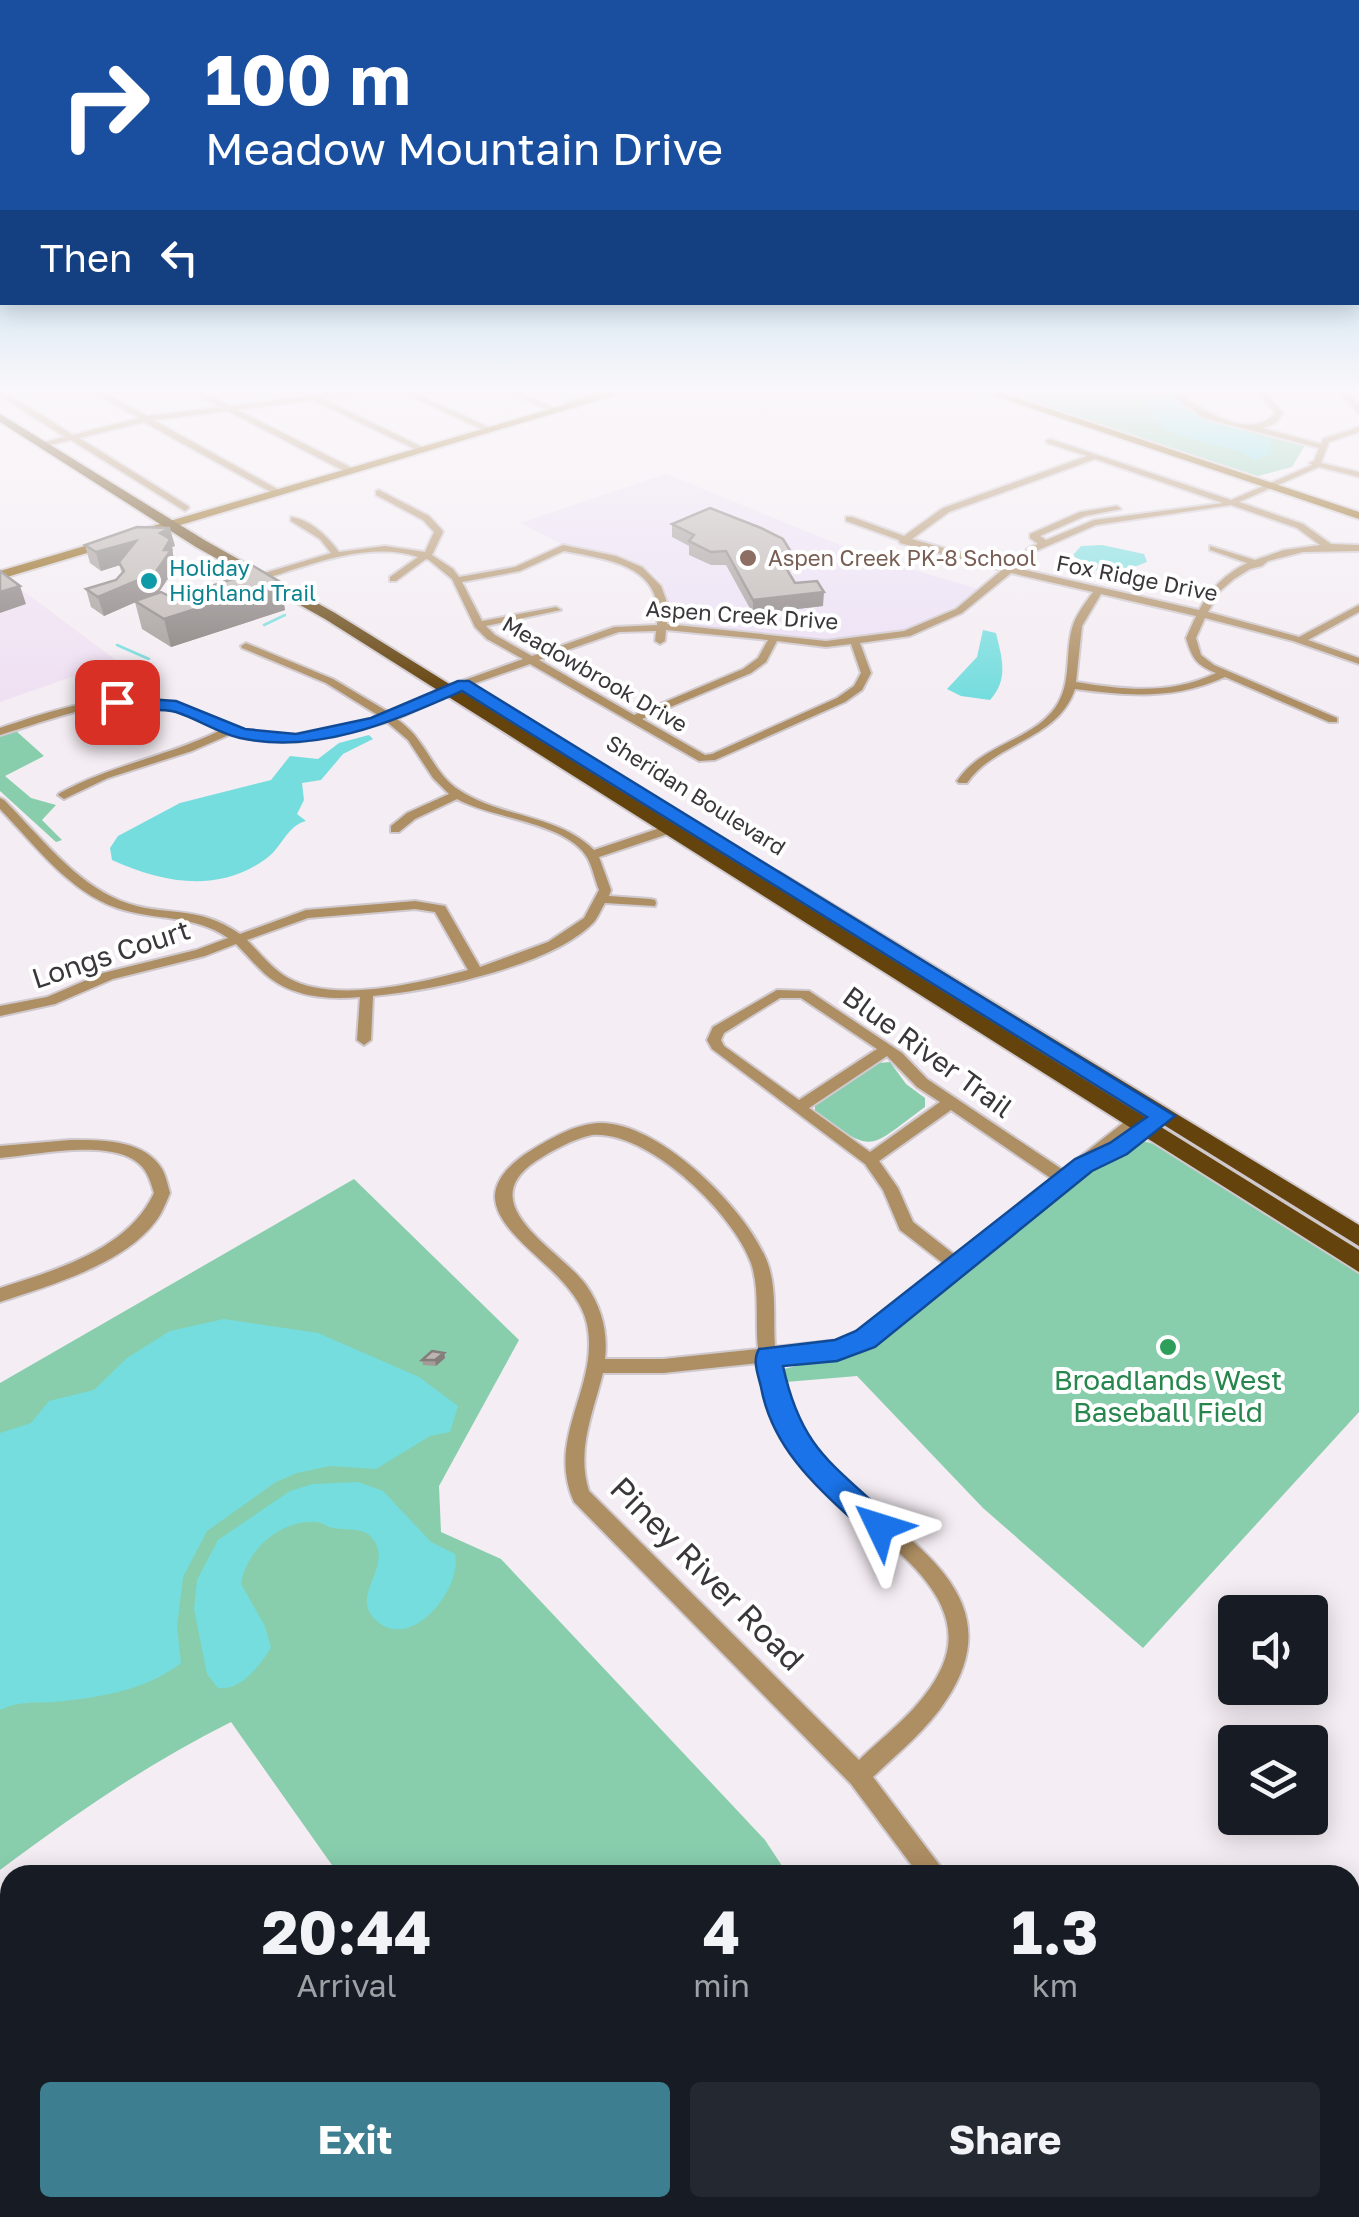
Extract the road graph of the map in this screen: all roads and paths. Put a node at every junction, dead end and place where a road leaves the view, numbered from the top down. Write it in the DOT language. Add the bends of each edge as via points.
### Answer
graph roads {
  1 [pos="134,491"];
  2 [pos="145,491"];
  3 [pos="997,491"];
  4 [pos="1207,491"];
  5 [pos="1258,491"];
  6 [pos="1292,491"];
  7 [pos="276,492"];
  8 [pos="379,493"];
  9 [pos="1237,501"];
  10 [pos="1359,513"];
  11 [pos="179,517"];
  12 [pos="849,519"];
  13 [pos="294,520"];
  14 [pos="903,541"];
  15 [pos="1328,546"];
  16 [pos="1213,548"];
  17 [pos="1359,548"];
  18 [pos="336,554"];
  19 [pos="424,556"];
  20 [pos="1258,564"];
  21 [pos="1006,570"];
  22 [pos="268,574"];
  23 [pos="0,575"];
  24 [pos="392,578"];
  25 [pos="456,580"];
  26 [pos="1098,591"];
  27 [pos="1359,608"];
  28 [pos="556,610"];
  29 [pos="1204,612"];
  30 [pos="478,626"];
  31 [pos="663,626"];
  32 [pos="1303,639"];
  33 [pos="773,640"];
  34 [pos="660,642"];
  35 [pos="855,642"];
  36 [pos="246,646"];
  37 [pos="532,660"];
  38 [pos="1359,661"];
  39 [pos="1224,674"];
  40 [pos="1072,685"];
  41 [pos="460,690"];
  42 [pos="387,718"];
  43 [pos="632,719"];
  44 [pos="1333,720"];
  45 [pos="230,730"];
  46 [pos="0,732"];
  47 [pos="963,781"];
  48 [pos="458,794"];
  49 [pos="64,795"];
  50 [pos="0,802"];
  51 [pos="396,829"];
  52 [pos="670,829"];
  53 [pos="593,855"];
  54 [pos="768,881"];
  55 [pos="602,899"];
  56 [pos="650,903"];
  57 [pos="236,938"];
  58 [pos="476,972"];
  59 [pos="367,996"];
  60 [pos="0,1011"];
  61 [pos="364,1040"];
  62 [pos="887,1049"];
  63 [pos="950,1103"];
  64 [pos="800,1107"];
  65 [pos="1149,1118"];
  66 [pos="0,1152"];
  67 [pos="870,1160"];
  68 [pos="1066,1180"];
  69 [pos="1359,1237"];
  70 [pos="1359,1262"];
  71 [pos="958,1266"];
  72 [pos="0,1294"];
  73 [pos="768,1357"];
  74 [pos="597,1366"];
  75 [pos="859,1776"];
  76 [pos="925,1865"];
  1 -- 11 [label="main road, Sheridan Boulevard"];
  2 -- 11 [label="street, Sheridan Boulevard"];
  3 -- 14 [label="street" via="946,510"];
  4 -- 9 [label="street"];
  5 -- 9 [label="street, Aspen Creek Drive"];
  6 -- 10 [label="main road"];
  7 -- 11 [label="main road"];
  8 -- 19 [label="street" via="436,527 437,543"];
  9 -- 15 [label="street" via="1308,530"];
  9 -- 21 [label="street, Aspen Creek Drive" via="1094,523"];
  11 -- 22 [label="main road, Sheridan Boulevard"];
  11 -- 23 [label="main road"];
  12 -- 14 [label="street, Fox Ridge Drive"];
  13 -- 18 [label="street"];
  14 -- 21 [label="street, Fox Ridge Drive"];
  15 -- 17 [label="street"];
  15 -- 20 [label="street" via="1288,551"];
  16 -- 20 [label="street"];
  18 -- 19 [label="street" via="387,550"];
  18 -- 22 [label="street"];
  19 -- 24 [label="street"];
  19 -- 25 [label="street, Meadowbrook Drive"];
  20 -- 29 [label="street" via="1219,587"];
  21 -- 26 [label="street, Fox Ridge Drive"];
  21 -- 35 [label="street, Aspen Creek Drive" via="937,623"];
  22 -- 41 [label="main road, Sheridan Boulevard"];
  25 -- 30 [label="street, Meadowbrook Drive"];
  25 -- 31 [label="street" via="506,572 575,548 648,576 662,597"];
  26 -- 29 [label="street, Fox Ridge Drive"];
  26 -- 40 [label="street" via="1076,633"];
  27 -- 32 [label="street"];
  28 -- 30 [label="street"];
  29 -- 32 [label="street, Fox Ridge Drive"];
  29 -- 39 [label="street" via="1190,644"];
  30 -- 37 [label="street, Meadowbrook Drive"];
  31 -- 33 [label="street, Aspen Creek Drive"];
  31 -- 34 [label="street"];
  31 -- 37 [label="street, Aspen Creek Drive" via="606,632"];
  32 -- 38 [label="street, Fox Ridge Drive"];
  33 -- 35 [label="street, Aspen Creek Drive"];
  33 -- 43 [label="street" via="747,671"];
  35 -- 43 [label="street, Meadowbrook Drive" via="866,674 850,695 712,764"];
  36 -- 42 [label="street" via="327,678"];
  37 -- 41 [label="street, Aspen Creek Drive"];
  37 -- 43 [label="street, Meadowbrook Drive"];
  39 -- 40 [label="street" via="1168,693"];
  39 -- 44 [label="street"];
  40 -- 47 [label="street" via="1051,720 968,769"];
  41 -- 42 [label="street, Aspen Creek Drive"];
  41 -- 52 [label="main road, Sheridan Boulevard"];
  41 -- 54 [label="main road, Sheridan Boulevard"];
  42 -- 45 [label="street, Aspen Creek Drive" via="303,738"];
  42 -- 48 [label="street" via="410,735 428,767"];
  45 -- 46 [label="street, Aspen Creek Drive" via="185,709 134,702 74,708"];
  45 -- 49 [label="street" via="186,753 88,780"];
  48 -- 51 [label="street"];
  48 -- 53 [label="street" via="563,833"];
  50 -- 57 [label="street" via="105,898 197,917"];
  52 -- 53 [label="street"];
  52 -- 54 [label="main road, Sheridan Boulevard"];
  53 -- 55 [label="street" via="603,875"];
  54 -- 65 [label="main road, Sheridan Boulevard"];
  55 -- 56 [label="street"];
  55 -- 58 [label="street" via="565,941"];
  57 -- 58 [label="street, Longs Court" via="306,914 424,906 440,909"];
  57 -- 59 [label="street" via="283,982 321,994"];
  57 -- 60 [label="street, Longs Court" via="126,970 50,1002"];
  58 -- 59 [label="street"];
  59 -- 61 [label="street"];
  62 -- 63 [label="street, Blue River Trail"];
  62 -- 64 [label="street"];
  62 -- 64 [label="street, Blue River Trail" via="804,994 782,989 718,1030 709,1045"];
  63 -- 67 [label="street"];
  63 -- 68 [label="street, Blue River Trail"];
  64 -- 67 [label="street, Blue River Trail"];
  65 -- 68 [label="street"];
  65 -- 69 [label="main road, Sheridan Boulevard"];
  65 -- 70 [label="main road, Sheridan Boulevard"];
  66 -- 72 [label="street" via="127,1148 147,1160 162,1193 132,1236"];
  67 -- 71 [label="street, Blue River Trail" via="906,1226"];
  68 -- 71 [label="street"];
  71 -- 73 [label="street" via="852,1346"];
  73 -- 74 [label="street"];
  73 -- 74 [label="street, Piney River Road" via="760,1266 736,1220 640,1138 592,1124 522,1162 497,1186 512,1218 568,1271 589,1302"];
  73 -- 75 [label="street" via="778,1407 800,1451 932,1573 965,1634 946,1684"];
  74 -- 75 [label="street, Piney River Road" via="572,1452 580,1496"];
  75 -- 76 [label="street, Piney River Road"];
}
